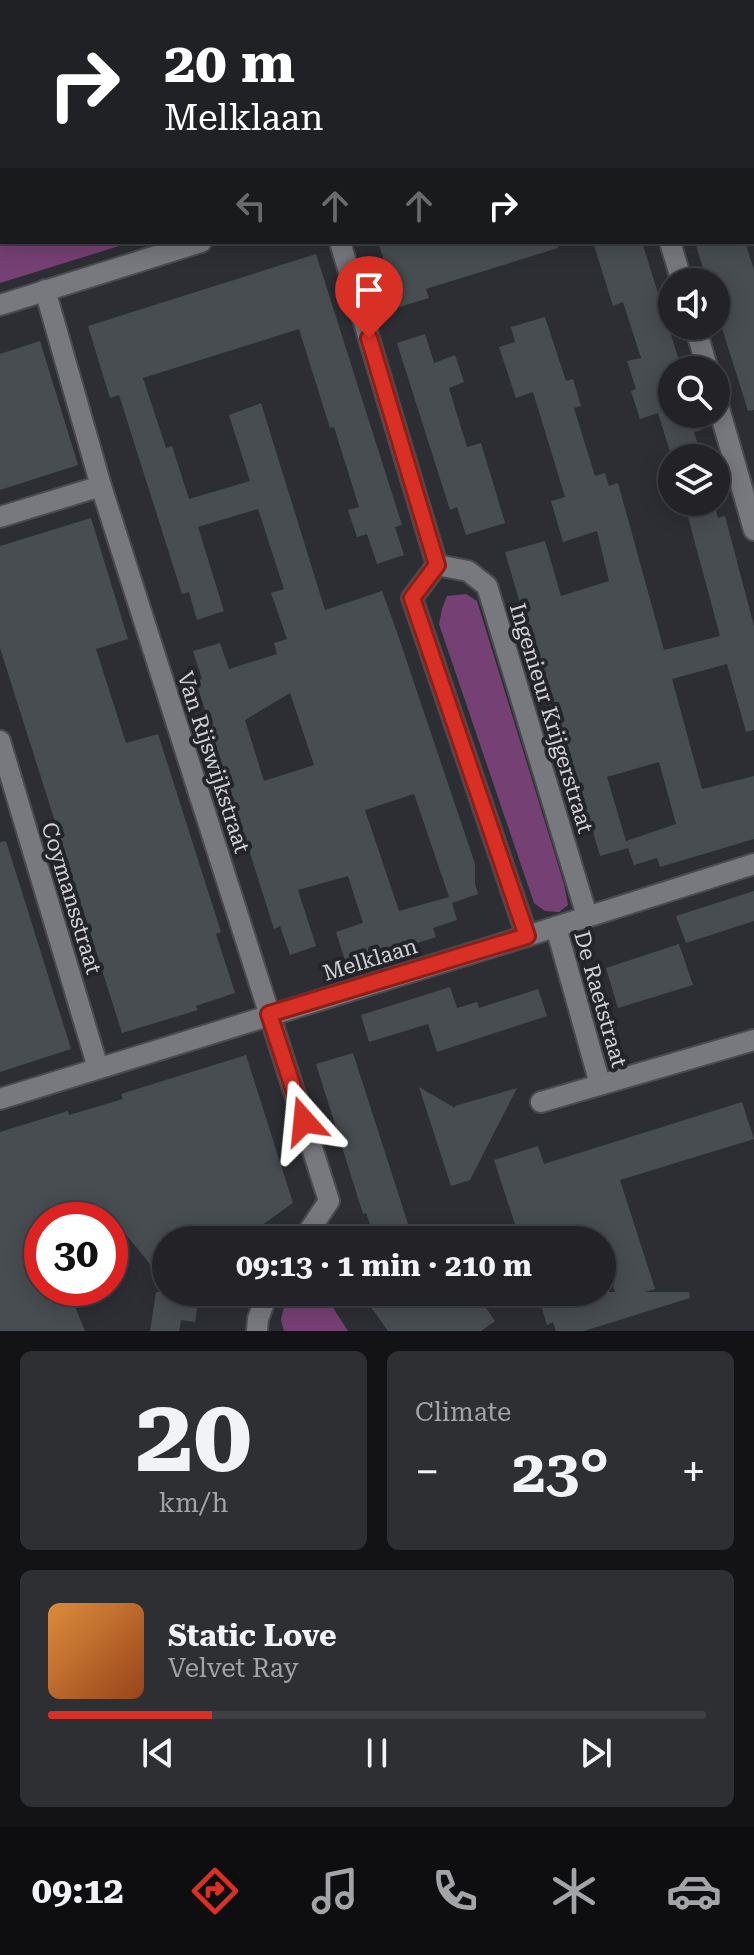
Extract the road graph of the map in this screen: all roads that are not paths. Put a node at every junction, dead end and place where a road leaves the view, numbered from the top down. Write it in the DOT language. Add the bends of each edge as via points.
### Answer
graph roads {
  1 [pos="194,244"];
  2 [pos="341,244"];
  3 [pos="671,244"];
  4 [pos="678,268"];
  5 [pos="45,290"];
  6 [pos="0,305"];
  7 [pos="725,428"];
  8 [pos="101,486"];
  9 [pos="0,517"];
  10 [pos="754,530"];
  11 [pos="437,565"];
  12 [pos="0,741"];
  13 [pos="754,864"];
  14 [pos="587,916"];
  15 [pos="556,927"];
  16 [pos="527,936"];
  17 [pos="269,1014"];
  18 [pos="754,1040"];
  19 [pos="98,1068"];
  20 [pos="600,1084"];
  21 [pos="0,1099"];
  22 [pos="541,1102"];
  23 [pos="312,1226"];
  24 [pos="263,1306"];
  25 [pos="257,1331"];
  1 -- 5 [label="street"];
  2 -- 11 [label="street"];
  3 -- 4 [label="street"];
  5 -- 6 [label="street"];
  5 -- 8 [label="street, Van Rijswijkstraat"];
  7 -- 10 [label="street"];
  8 -- 9 [label="street"];
  8 -- 17 [label="street, Van Rijswijkstraat"];
  11 -- 14 [label="street, Ingenieur Krijgerstraat" via="468,571 487,586"];
  11 -- 16 [label="street" via="412,598"];
  12 -- 19 [label="street, Coymansstraat"];
  13 -- 14 [label="street, Melklaan"];
  14 -- 15 [label="street, Melklaan"];
  15 -- 16 [label="street, Melklaan"];
  15 -- 20 [label="street, De Raetstraat"];
  16 -- 17 [label="street, Melklaan"];
  17 -- 19 [label="street, Melklaan"];
  17 -- 23 [label="street, Van Rijswijkstraat" via="329,1201"];
  18 -- 20 [label="street, De Raetstraat"];
  19 -- 21 [label="street, Melklaan"];
  20 -- 22 [label="street, De Raetstraat"];
  24 -- 25 [label="street"];
}
